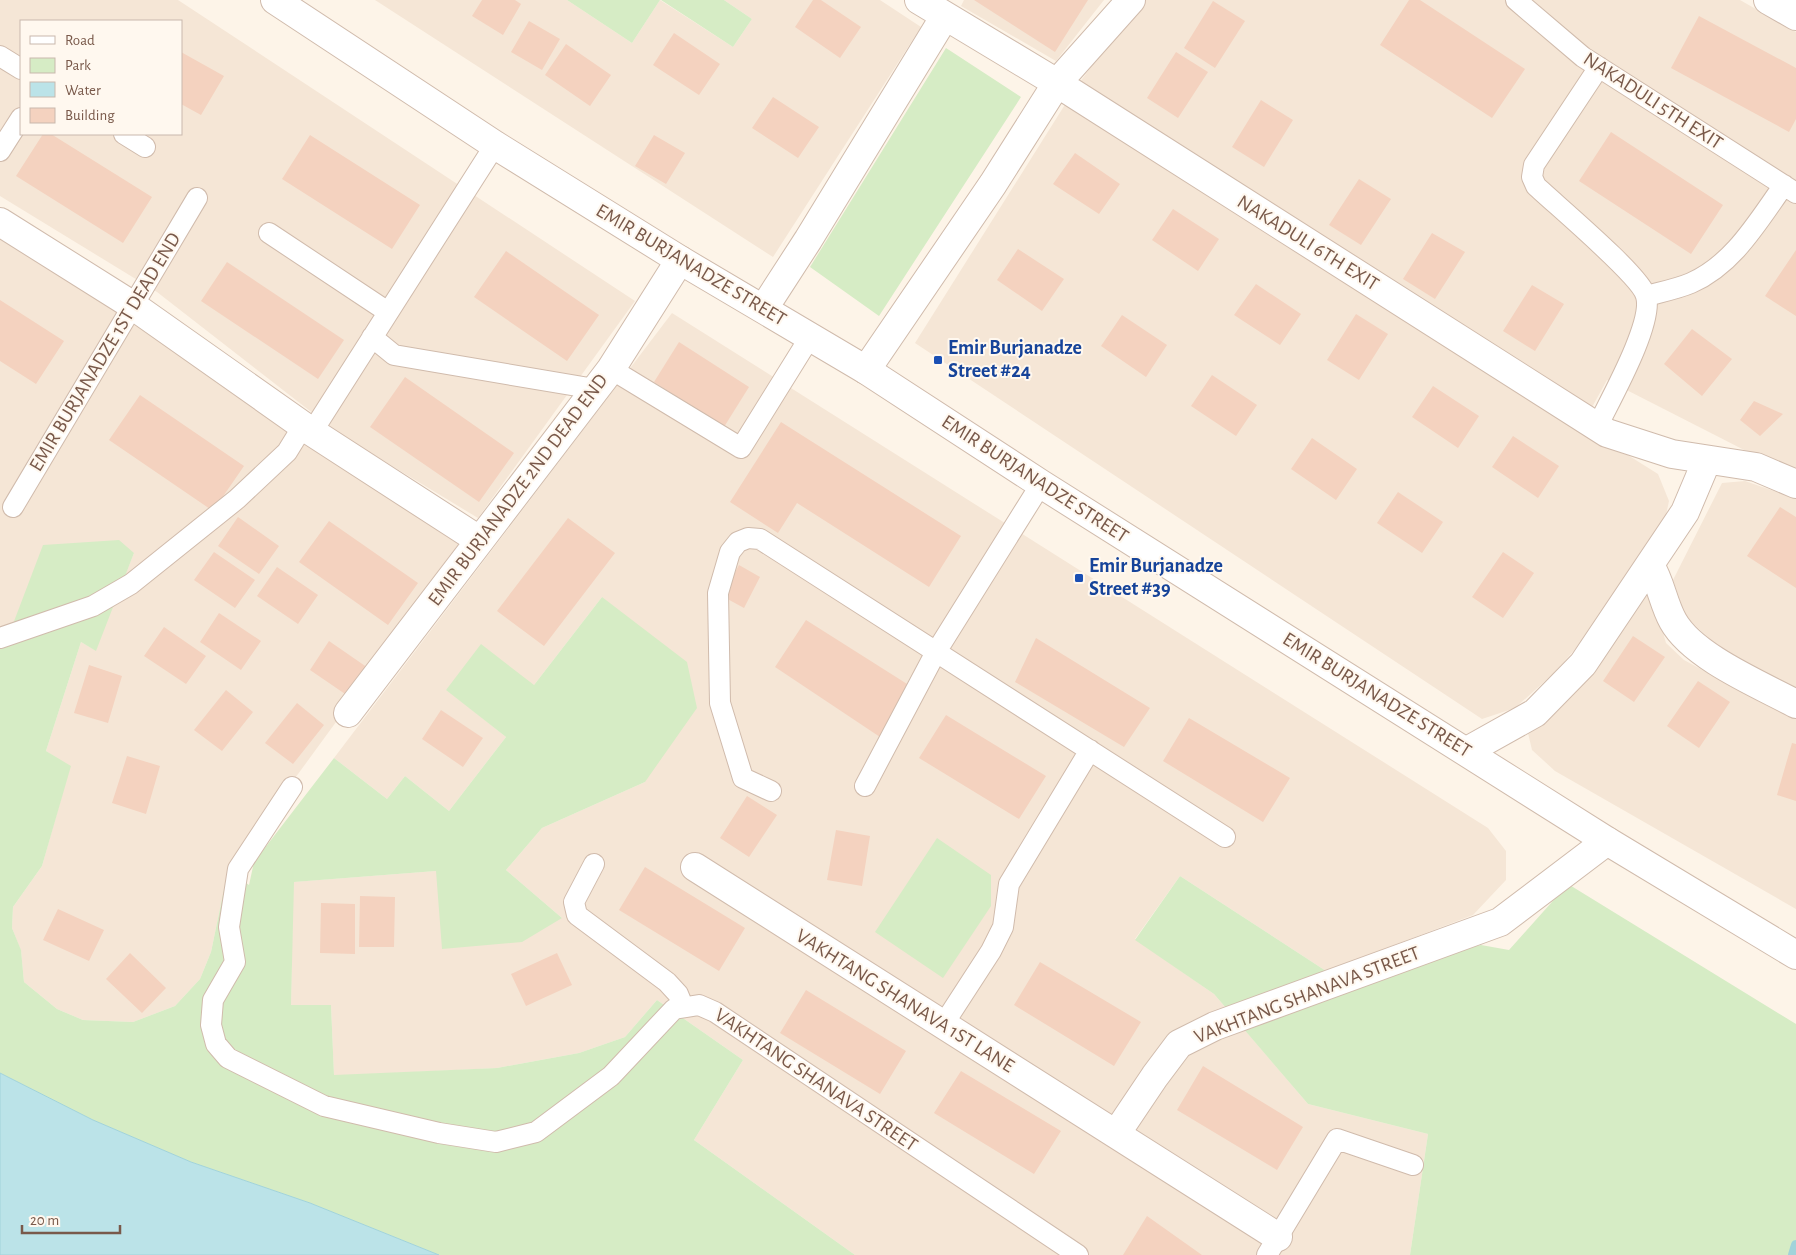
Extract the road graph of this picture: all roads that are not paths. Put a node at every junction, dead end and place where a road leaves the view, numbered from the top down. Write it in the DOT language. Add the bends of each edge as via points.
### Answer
graph roads {
  1 [pos="275,0"];
  2 [pos="919,0"];
  3 [pos="1516,0"];
  4 [pos="1768,0"];
  5 [pos="1129,1"];
  6 [pos="949,8"];
  7 [pos="1796,16"];
  8 [pos="0,56"];
  9 [pos="1599,67"];
  10 [pos="20,68"];
  11 [pos="1057,83"];
  12 [pos="20,120"];
  13 [pos="126,135"];
  14 [pos="495,145"];
  15 [pos="145,147"];
  16 [pos="0,150"];
  17 [pos="1793,190"];
  18 [pos="197,198"];
  19 [pos="0,222"];
  20 [pos="269,233"];
  21 [pos="680,260"];
  22 [pos="1646,296"];
  23 [pos="132,305"];
  24 [pos="764,308"];
  25 [pos="388,312"];
  26 [pos="372,337"];
  27 [pos="810,337"];
  28 [pos="866,370"];
  29 [pos="603,379"];
  30 [pos="1597,427"];
  31 [pos="308,429"];
  32 [pos="1707,460"];
  33 [pos="1041,484"];
  34 [pos="1796,484"];
  35 [pos="13,507"];
  36 [pos="479,540"];
  37 [pos="1650,565"];
  38 [pos="0,638"];
  39 [pos="936,652"];
  40 [pos="1796,704"];
  41 [pos="348,714"];
  42 [pos="1090,750"];
  43 [pos="1467,751"];
  44 [pos="865,786"];
  45 [pos="292,787"];
  46 [pos="771,791"];
  47 [pos="1225,837"];
  48 [pos="1607,841"];
  49 [pos="594,864"];
  50 [pos="695,867"];
  51 [pos="1796,955"];
  52 [pos="683,1006"];
  53 [pos="943,1025"];
  54 [pos="1116,1134"];
  55 [pos="1413,1165"];
  56 [pos="1273,1246"];
  57 [pos="1078,1255"];
  1 -- 14 [label="street, EMIR BURJANADZE STREET"];
  2 -- 6 [label="street, NAKADULI 6TH EXIT"];
  3 -- 9 [label="lane, NAKADULI 5TH EXIT"];
  4 -- 7 [label="street"];
  5 -- 11 [label="street"];
  6 -- 11 [label="street, NAKADULI 6TH EXIT"];
  6 -- 24 [label="street"];
  8 -- 10 [label="lane"];
  9 -- 17 [label="lane, NAKADULI 5TH EXIT"];
  9 -- 22 [label="lane" via="1534,165 1532,177 1536,186 1624,268"];
  11 -- 28 [label="street" via="993,184"];
  11 -- 30 [label="street, NAKADULI 6TH EXIT"];
  12 -- 16 [label="lane"];
  13 -- 15 [label="lane"];
  14 -- 21 [label="street, EMIR BURJANADZE STREET"];
  14 -- 25 [label="lane"];
  17 -- 22 [label="lane" via="1718,265 1692,283"];
  18 -- 23 [label="lane, EMIR BURJANADZE 1ST DEAD END"];
  19 -- 23 [label="street"];
  20 -- 25 [label="lane"];
  21 -- 24 [label="street, EMIR BURJANADZE STREET"];
  21 -- 29 [label="street, EMIR BURJANADZE 2ND DEAD END"];
  22 -- 30 [label="lane" via="1642,333"];
  23 -- 31 [label="street"];
  23 -- 35 [label="lane, EMIR BURJANADZE 1ST DEAD END"];
  24 -- 27 [label="street, EMIR BURJANADZE STREET"];
  25 -- 26 [label="lane"];
  26 -- 29 [label="lane" via="394,355"];
  26 -- 31 [label="lane"];
  27 -- 28 [label="street, EMIR BURJANADZE STREET"];
  27 -- 29 [label="lane" via="740,448"];
  28 -- 33 [label="street, EMIR BURJANADZE STREET"];
  29 -- 36 [label="street, EMIR BURJANADZE 2ND DEAD END"];
  30 -- 32 [label="street, NAKADULI 6TH EXIT" via="1634,443"];
  31 -- 36 [label="street"];
  31 -- 38 [label="lane" via="236,499 131,584 93,606"];
  32 -- 34 [label="street, NAKADULI 6TH EXIT" via="1756,467"];
  32 -- 37 [label="street" via="1684,512"];
  33 -- 39 [label="lane"];
  33 -- 43 [label="street, EMIR BURJANADZE STREET"];
  36 -- 41 [label="street, EMIR BURJANADZE 2ND DEAD END"];
  37 -- 40 [label="street" via="1674,622 1690,642 1723,665"];
  37 -- 43 [label="street" via="1583,664 1535,713"];
  39 -- 42 [label="lane"];
  39 -- 44 [label="lane"];
  39 -- 46 [label="lane" via="760,539 748,538 738,542 730,552 718,593 720,703 743,778"];
  42 -- 47 [label="lane"];
  42 -- 53 [label="lane" via="1009,884 1003,927"];
  43 -- 48 [label="street, EMIR BURJANADZE STREET"];
  45 -- 52 [label="lane" via="238,869 229,927 235,962 213,1000 210,1025 216,1044 228,1058 324,1106 439,1133 496,1142 536,1132 611,1076 674,1010"];
  48 -- 51 [label="street, EMIR BURJANADZE STREET"];
  48 -- 54 [label="street, VAKHTANG SHANAVA STREET" via="1500,922 1215,1026 1179,1044"];
  49 -- 52 [label="lane" via="574,902 577,915 667,982"];
  50 -- 53 [label="street, VAKHTANG SHANAVA 1ST LANE"];
  52 -- 57 [label="lane, VAKHTANG SHANAVA STREET" via="699,1005 715,1012"];
  53 -- 54 [label="street, VAKHTANG SHANAVA 1ST LANE"];
  54 -- 56 [label="street"];
  55 -- 56 [label="lane" via="1337,1139"];
}
